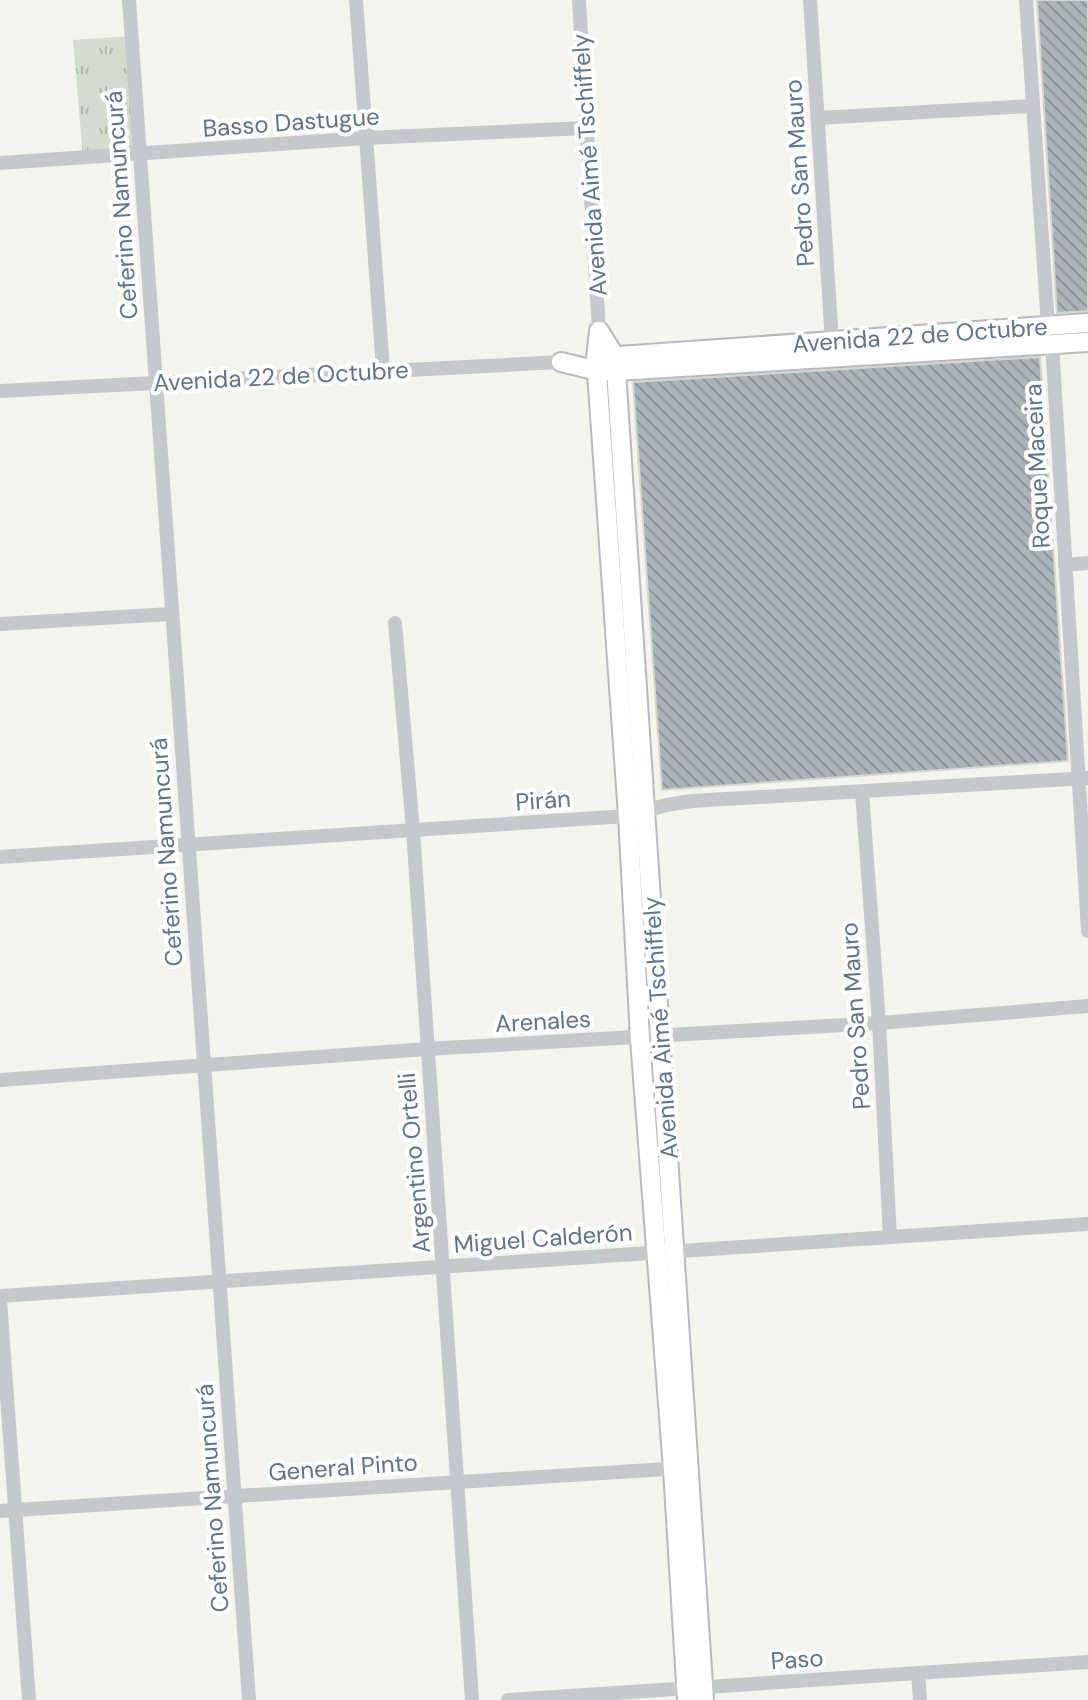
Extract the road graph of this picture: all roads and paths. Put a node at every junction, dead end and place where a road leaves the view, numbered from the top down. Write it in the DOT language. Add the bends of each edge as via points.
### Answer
graph roads {
  1 [pos="129,0"];
  2 [pos="356,0"];
  3 [pos="579,0"];
  4 [pos="810,0"];
  5 [pos="1026,0"];
  6 [pos="1032,106"];
  7 [pos="818,118"];
  8 [pos="586,128"];
  9 [pos="366,138"];
  10 [pos="139,154"];
  11 [pos="0,163"];
  12 [pos="1088,323"];
  13 [pos="599,331"];
  14 [pos="1050,335"];
  15 [pos="832,342"];
  16 [pos="1088,342"];
  17 [pos="561,362"];
  18 [pos="606,364"];
  19 [pos="383,369"];
  20 [pos="155,383"];
  21 [pos="0,391"];
  22 [pos="1088,563"];
  23 [pos="1065,565"];
  24 [pos="171,614"];
  25 [pos="395,623"];
  26 [pos="0,624"];
  27 [pos="1084,778"];
  28 [pos="862,792"];
  29 [pos="647,810"];
  30 [pos="628,816"];
  31 [pos="413,830"];
  32 [pos="188,845"];
  33 [pos="0,857"];
  34 [pos="1088,931"];
  35 [pos="1088,1006"];
  36 [pos="879,1023"];
  37 [pos="659,1036"];
  38 [pos="640,1039"];
  39 [pos="427,1049"];
  40 [pos="203,1067"];
  41 [pos="0,1080"];
  42 [pos="1088,1224"];
  43 [pos="890,1237"];
  44 [pos="666,1252"];
  45 [pos="444,1267"];
  46 [pos="219,1282"];
  47 [pos="0,1298"];
  48 [pos="681,1468"];
  49 [pos="458,1482"];
  50 [pos="234,1496"];
  51 [pos="8,1510"];
  52 [pos="1088,1662"];
  53 [pos="918,1673"];
  54 [pos="695,1694"];
  55 [pos="29,1700"];
  56 [pos="249,1700"];
  57 [pos="472,1700"];
  58 [pos="508,1700"];
  59 [pos="920,1700"];
  1 -- 10 [label="street, Ceferino Namuncurá"];
  2 -- 9 [label="street"];
  3 -- 8 [label="street, Avenida Aimé Tschiffely"];
  4 -- 7 [label="street, Pedro San Mauro"];
  5 -- 6 [label="street, Roque Maceira"];
  6 -- 7 [label="street"];
  6 -- 14 [label="street, Roque Maceira"];
  7 -- 15 [label="street, Pedro San Mauro"];
  8 -- 9 [label="street, Basso Dastugue"];
  8 -- 13 [label="street, Avenida Aimé Tschiffely"];
  9 -- 10 [label="street, Basso Dastugue"];
  9 -- 19 [label="street"];
  10 -- 11 [label="street, Basso Dastugue"];
  10 -- 20 [label="street, Ceferino Namuncurá"];
  12 -- 14 [label="main road, Avenida 22 de Octubre"];
  13 -- 18 [label="main road"];
  14 -- 15 [label="main road, Avenida 22 de Octubre"];
  14 -- 16 [label="main road, Avenida 22 de Octubre"];
  14 -- 18 [label="main road, Avenida 22 de Octubre"];
  14 -- 23 [label="street, Roque Maceira"];
  15 -- 18 [label="main road, Avenida 22 de Octubre"];
  17 -- 18 [label="main road, Avenida 22 de Octubre"];
  17 -- 19 [label="street, Avenida 22 de Octubre"];
  18 -- 29 [label="main road, Avenida Aimé Tschiffely"];
  18 -- 30 [label="main road, Avenida Aimé Tschiffely"];
  19 -- 20 [label="street, Avenida 22 de Octubre"];
  20 -- 21 [label="street, Avenida 22 de Octubre"];
  20 -- 24 [label="street, Ceferino Namuncurá"];
  22 -- 23 [label="street"];
  23 -- 27 [label="street, Roque Maceira"];
  24 -- 26 [label="street"];
  24 -- 32 [label="street, Ceferino Namuncurá"];
  25 -- 31 [label="street, Argentino Ortelli"];
  27 -- 28 [label="street, Pirán"];
  27 -- 34 [label="street, Roque Maceira"];
  28 -- 29 [label="street, Pirán" via="692,801"];
  28 -- 36 [label="street, Pedro San Mauro"];
  29 -- 30 [label="street, Pirán"];
  29 -- 37 [label="main road, Avenida Aimé Tschiffely"];
  30 -- 31 [label="street, Pirán"];
  30 -- 38 [label="main road, Avenida Aimé Tschiffely"];
  31 -- 32 [label="street, Pirán"];
  31 -- 39 [label="street, Argentino Ortelli"];
  32 -- 33 [label="street, Pirán"];
  32 -- 40 [label="street, Ceferino Namuncurá"];
  35 -- 36 [label="street, Arenales"];
  36 -- 37 [label="street, Arenales"];
  36 -- 43 [label="street, Pedro San Mauro"];
  37 -- 38 [label="street, Arenales"];
  37 -- 44 [label="main road, Avenida Aimé Tschiffely"];
  38 -- 39 [label="street, Arenales"];
  38 -- 44 [label="main road, Avenida Aimé Tschiffely"];
  39 -- 40 [label="street, Arenales"];
  39 -- 45 [label="street, Argentino Ortelli"];
  40 -- 41 [label="street, Arenales"];
  40 -- 46 [label="street, Ceferino Namuncurá"];
  42 -- 43 [label="street, Miguel Calderón"];
  43 -- 44 [label="street, Miguel Calderón"];
  44 -- 45 [label="street, Miguel Calderón"];
  44 -- 48 [label="main road, Avenida Aimé Tschiffely"];
  45 -- 46 [label="street, Miguel Calderón"];
  45 -- 49 [label="street, Argentino Ortelli"];
  46 -- 47 [label="street, Miguel Calderón"];
  46 -- 50 [label="street, Ceferino Namuncurá"];
  47 -- 51 [label="street"];
  48 -- 49 [label="street, General Pinto"];
  48 -- 54 [label="main road, Avenida Aimé Tschiffely"];
  49 -- 50 [label="street, General Pinto"];
  49 -- 57 [label="street, Argentino Ortelli"];
  50 -- 51 [label="street, General Pinto"];
  50 -- 56 [label="street, Ceferino Namuncurá"];
  51 -- 55 [label="street"];
  52 -- 53 [label="street, Paso"];
  53 -- 54 [label="street, Paso"];
  53 -- 59 [label="street"];
  54 -- 58 [label="street, Paso"];
}
